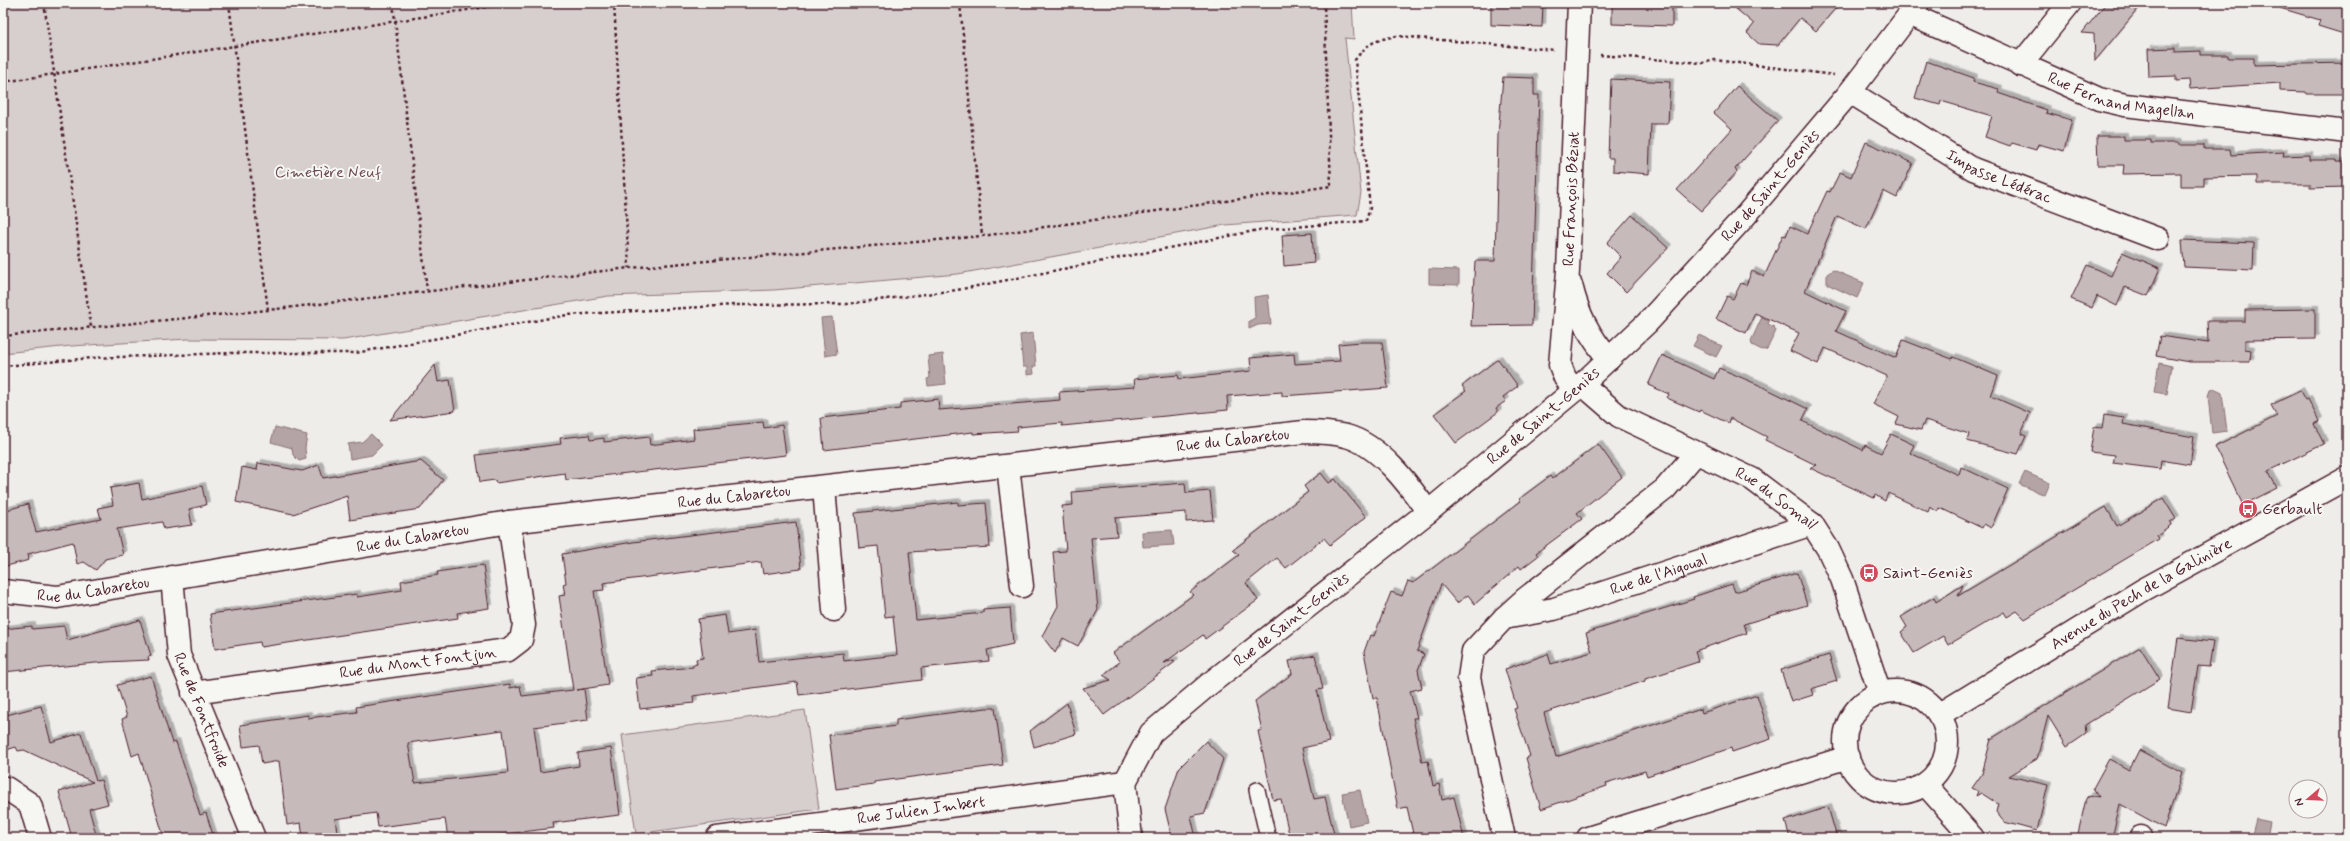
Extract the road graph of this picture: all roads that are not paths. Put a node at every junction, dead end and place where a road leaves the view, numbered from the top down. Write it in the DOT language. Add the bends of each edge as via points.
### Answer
graph roads {
  1 [pos="1578,3"];
  2 [pos="2070,3"];
  3 [pos="1913,8"];
  4 [pos="2020,65"];
  5 [pos="1854,86"];
  6 [pos="2347,132"];
  7 [pos="2158,239"];
  8 [pos="1568,271"];
  9 [pos="1609,358"];
  10 [pos="1578,387"];
  11 [pos="1696,453"];
  12 [pos="1008,466"];
  13 [pos="2347,478"];
  14 [pos="824,488"];
  15 [pos="1428,512"];
  16 [pos="509,522"];
  17 [pos="1812,524"];
  18 [pos="172,577"];
  19 [pos="1022,586"];
  20 [pos="3,591"];
  21 [pos="834,610"];
  22 [pos="1504,618"];
  23 [pos="193,693"];
  24 [pos="1880,693"];
  25 [pos="1939,715"];
  26 [pos="1848,757"];
  27 [pos="1125,782"];
  28 [pos="1925,784"];
  29 [pos="3,788"];
  30 [pos="1258,790"];
  31 [pos="40,838"];
  32 [pos="254,838"];
  33 [pos="717,838"];
  34 [pos="1131,838"];
  35 [pos="1268,838"];
  36 [pos="1504,838"];
  37 [pos="1588,838"];
  38 [pos="1973,838"];
  1 -- 8 [label="street, Rue François Béziat"];
  2 -- 4 [label="street"];
  3 -- 4 [label="street, Rue Fernand Magellan"];
  3 -- 5 [label="street, Rue de Saint-Geniès"];
  4 -- 6 [label="street, Rue Fernand Magellan" via="2099,99 2125,105"];
  5 -- 7 [label="street, Impasse Lédérac" via="1973,169"];
  5 -- 9 [label="street, Rue de Saint-Geniès" via="1746,215 1647,323"];
  8 -- 9 [label="street" via="1587,331"];
  8 -- 10 [label="street, Rue François Béziat" via="1560,365 1565,378"];
  9 -- 10 [label="street, Rue de Saint-Geniès"];
  10 -- 11 [label="street, Rue du Somail" via="1620,416"];
  10 -- 15 [label="street, Rue de Saint-Geniès"];
  11 -- 17 [label="street, Rue du Somail" via="1752,479"];
  11 -- 22 [label="street" via="1665,489"];
  12 -- 14 [label="street, Rue du Cabaretou"];
  12 -- 15 [label="street, Rue du Cabaretou" via="1304,432 1324,433 1348,436 1389,463"];
  12 -- 19 [label="street"];
  13 -- 25 [label="street, Avenue du Pech de la Galinière" via="2143,590"];
  14 -- 16 [label="street, Rue du Cabaretou"];
  14 -- 21 [label="street"];
  15 -- 27 [label="street, Rue de Saint-Geniès" via="1151,733"];
  16 -- 18 [label="street, Rue du Cabaretou"];
  16 -- 23 [label="street, Rue du Mont Fontjun" via="524,625 521,640 508,650"];
  17 -- 22 [label="street, Rue de l'Aigoual" via="1554,610"];
  17 -- 24 [label="street, Rue du Somail" via="1828,549 1842,579"];
  18 -- 20 [label="street, Rue du Cabaretou" via="57,597"];
  18 -- 23 [label="street, Rue de Fontfroide" via="179,655"];
  22 -- 36 [label="street" via="1473,651 1469,678"];
  23 -- 32 [label="street, Rue de Fontfroide"];
  24 -- 25 [label="street" via="1897,690 1914,694 1928,702"];
  24 -- 26 [label="street" via="1866,700 1851,718 1845,741"];
  25 -- 28 [label="street" via="1947,745 1936,773"];
  26 -- 28 [label="street" via="1854,771 1865,782 1879,790 1902,792"];
  26 -- 37 [label="street"];
  27 -- 33 [label="street, Rue Julien Imbert"];
  27 -- 34 [label="street"];
  28 -- 38 [label="street"];
  29 -- 31 [label="street" via="30,804"];
  30 -- 35 [label="lane"];
}
